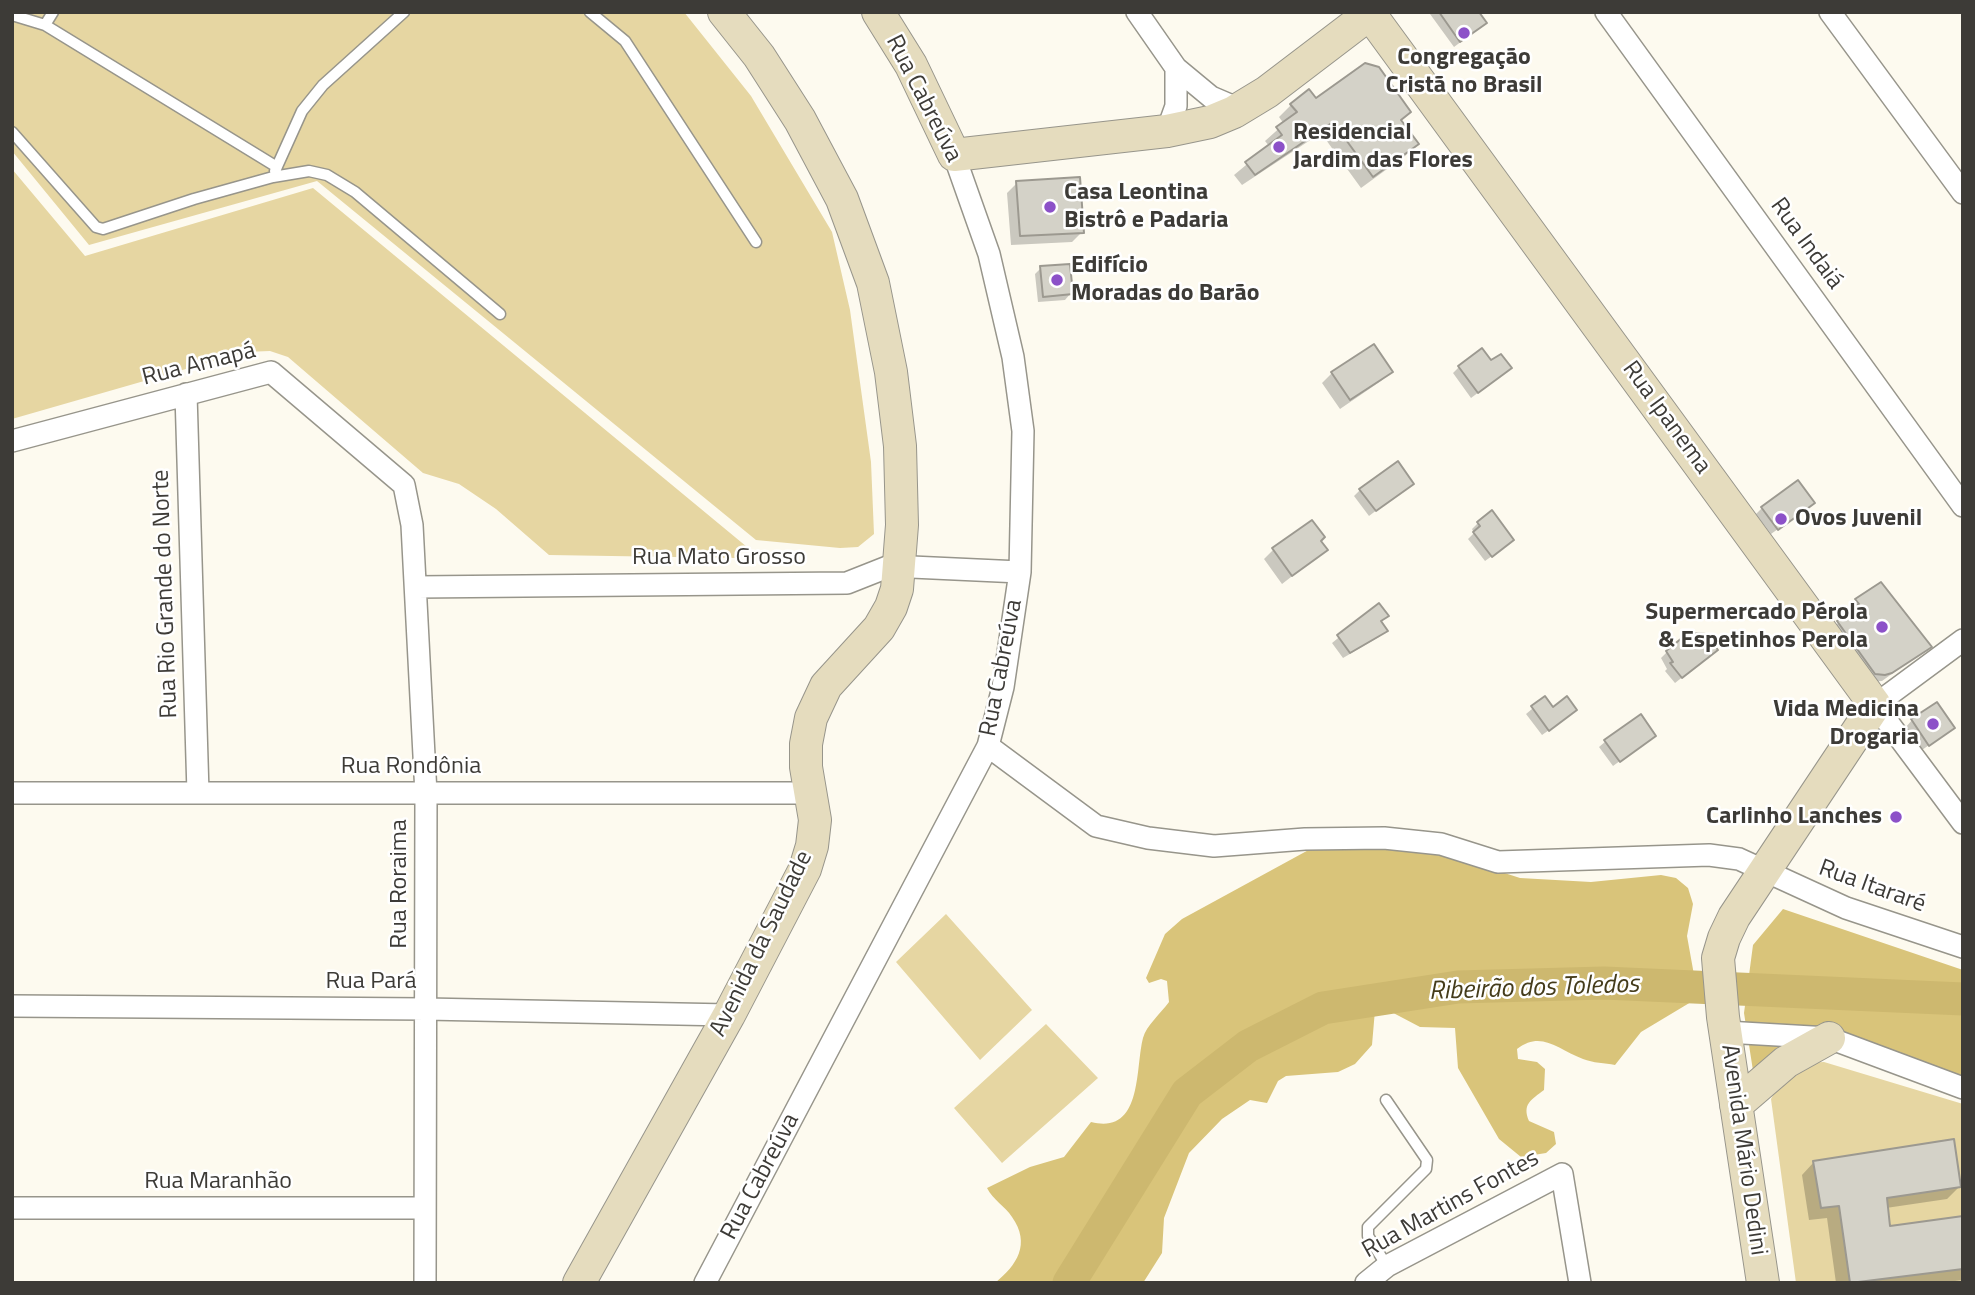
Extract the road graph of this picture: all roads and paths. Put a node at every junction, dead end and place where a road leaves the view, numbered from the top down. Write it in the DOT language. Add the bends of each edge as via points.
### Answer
graph roads {
  1 [pos="53,12"];
  2 [pos="404,12"];
  3 [pos="590,12"];
  4 [pos="724,12"];
  5 [pos="878,12"];
  6 [pos="1137,12"];
  7 [pos="1606,12"];
  8 [pos="1830,12"];
  9 [pos="1371,13"];
  10 [pos="12,15"];
  11 [pos="45,25"];
  12 [pos="1176,68"];
  13 [pos="1239,109"];
  14 [pos="1167,131"];
  15 [pos="12,132"];
  16 [pos="954,155"];
  17 [pos="275,172"];
  18 [pos="1963,193"];
  19 [pos="756,242"];
  20 [pos="500,314"];
  21 [pos="186,394"];
  22 [pos="12,441"];
  23 [pos="404,485"];
  24 [pos="1963,506"];
  25 [pos="899,566"];
  26 [pos="1020,572"];
  27 [pos="416,587"];
  28 [pos="1963,640"];
  29 [pos="1875,705"];
  30 [pos="988,746"];
  31 [pos="12,793"];
  32 [pos="198,793"];
  33 [pos="809,793"];
  34 [pos="426,794"];
  35 [pos="1963,823"];
  36 [pos="1766,870"];
  37 [pos="1963,947"];
  38 [pos="12,1006"];
  39 [pos="426,1009"];
  40 [pos="729,1015"];
  41 [pos="1725,1024"];
  42 [pos="1829,1038"];
  43 [pos="1963,1088"];
  44 [pos="1386,1100"];
  45 [pos="1736,1105"];
  46 [pos="12,1208"];
  47 [pos="425,1208"];
  48 [pos="1387,1266"];
  49 [pos="425,1283"];
  50 [pos="579,1283"];
  51 [pos="705,1283"];
  52 [pos="1366,1283"];
  53 [pos="1580,1283"];
  54 [pos="1763,1283"];
  1 -- 11 [label="lane"];
  2 -- 17 [label="lane" via="323,85 302,111"];
  3 -- 19 [label="lane" via="625,41"];
  4 -- 25 [label="street, Avenida da Saudade" via="800,120 842,199 873,282 900,446"];
  5 -- 16 [label="street, Rua Cabreúva" via="911,65"];
  6 -- 12 [label="street"];
  7 -- 24 [label="street, Rua Indaiá"];
  8 -- 18 [label="street"];
  9 -- 13 [label="street"];
  9 -- 29 [label="street, Rua Ipanema"];
  10 -- 11 [label="lane"];
  11 -- 17 [label="lane"];
  12 -- 13 [label="street" via="1211,97"];
  12 -- 14 [label="street" via="1176,106"];
  13 -- 14 [label="street"];
  14 -- 16 [label="street"];
  15 -- 17 [label="lane" via="96,227 103,229"];
  16 -- 26 [label="street, Rua Cabreúva" via="989,254 1013,357 1023,431"];
  17 -- 20 [label="lane" via="327,175 355,192"];
  21 -- 22 [label="street, Rua Amapá"];
  21 -- 23 [label="street, Rua Amapá" via="271,372"];
  21 -- 32 [label="street, Rua Rio Grande do Norte"];
  23 -- 27 [label="street, Rua Roraima"];
  25 -- 26 [label="street, Rua Mato Grosso"];
  25 -- 27 [label="street, Rua Mato Grosso" via="847,583"];
  25 -- 33 [label="street, Avenida da Saudade" via="897,589 879,628 826,686 811,718 806,744"];
  26 -- 30 [label="street, Rua Cabreúva" via="1003,687"];
  27 -- 34 [label="street, Rua Roraima"];
  28 -- 29 [label="street"];
  29 -- 35 [label="street, Rua Ipanema"];
  29 -- 36 [label="street"];
  30 -- 36 [label="street, Rua Itararé" via="1096,826 1148,838 1214,846 1384,838 1441,844 1498,862 1709,855 1739,859"];
  30 -- 51 [label="street, Rua Cabreúva"];
  31 -- 32 [label="street, Rua Rondônia"];
  32 -- 34 [label="street, Rua Rondônia"];
  33 -- 34 [label="street, Rua Rondônia"];
  33 -- 40 [label="street, Avenida da Saudade" via="815,820 804,869"];
  34 -- 39 [label="street, Rua Roraima"];
  36 -- 37 [label="street, Rua Itararé" via="1846,908"];
  36 -- 41 [label="street, Avenida Mário Dedini" via="1734,917 1718,958"];
  38 -- 39 [label="street, Rua Pará"];
  39 -- 40 [label="street, Rua Pará"];
  39 -- 47 [label="street, Rua Roraima"];
  40 -- 50 [label="street, Avenida da Saudade"];
  41 -- 42 [label="street"];
  41 -- 45 [label="street, Avenida Mário Dedini"];
  42 -- 43 [label="street"];
  42 -- 45 [label="street" via="1786,1062"];
  44 -- 48 [label="lane" via="1427,1160 1426,1169 1368,1227 1368,1236"];
  45 -- 54 [label="street, Avenida Mário Dedini"];
  46 -- 47 [label="street, Rua Maranhão"];
  47 -- 49 [label="street, Rua Roraima"];
  48 -- 52 [label="street, Rua Martins Fontes"];
  48 -- 53 [label="street, Rua Martins Fontes" via="1562,1174"];
}
